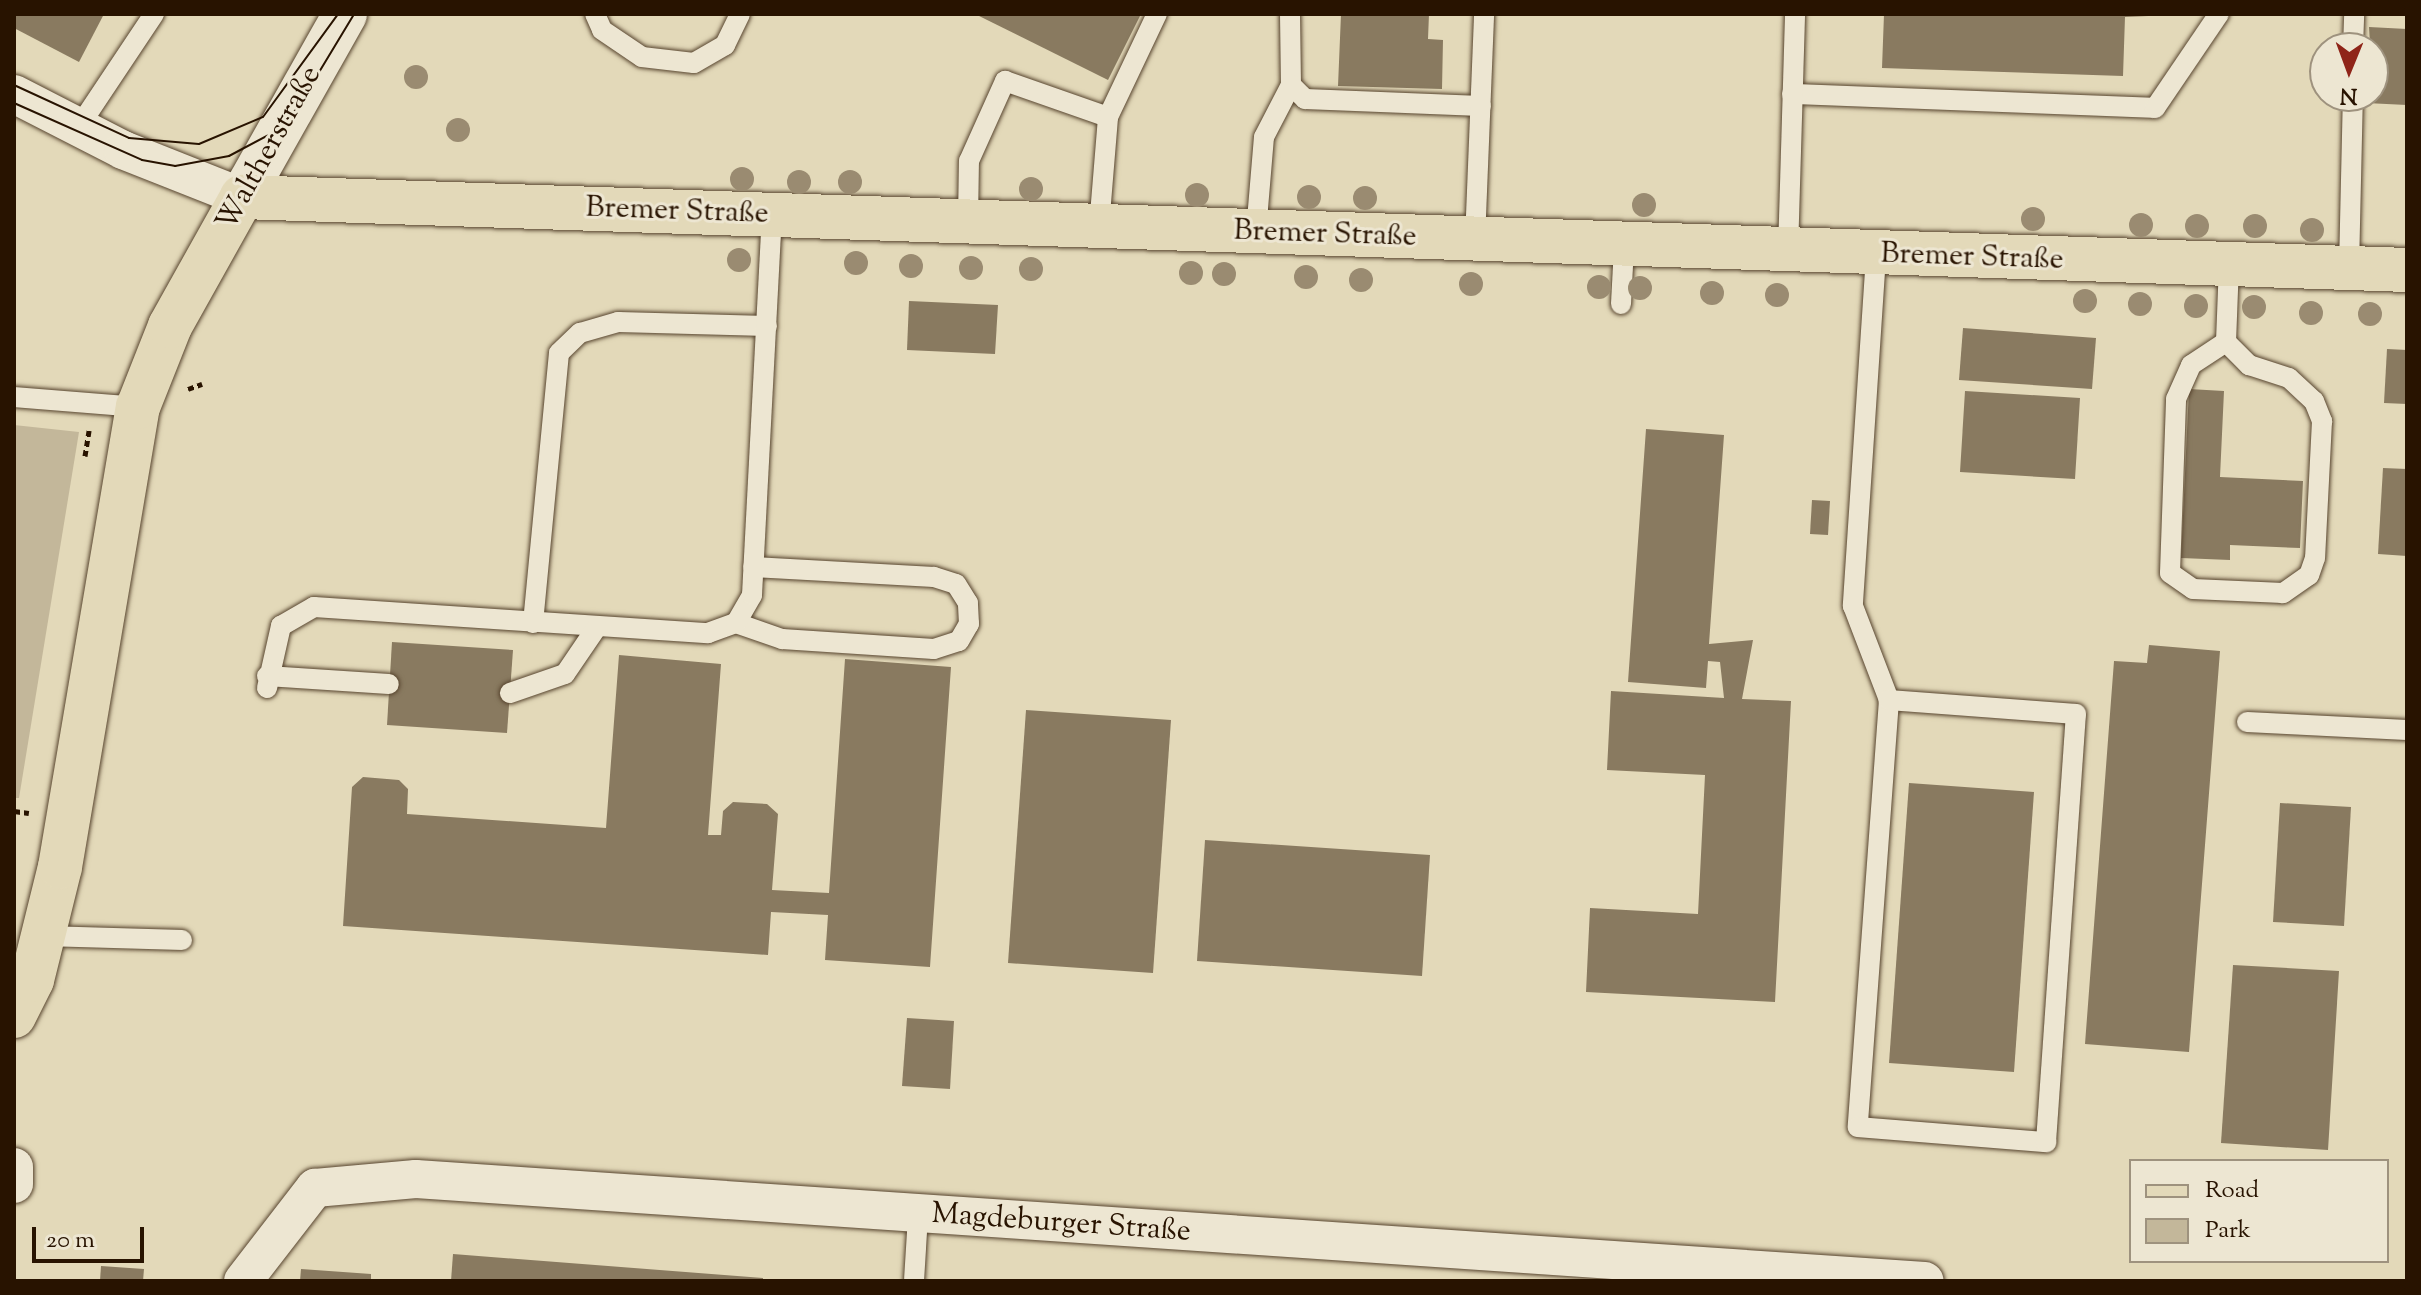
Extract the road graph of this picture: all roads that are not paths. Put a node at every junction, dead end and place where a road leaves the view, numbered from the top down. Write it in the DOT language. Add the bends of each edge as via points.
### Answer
graph roads {
  1 [pos="154,14"];
  2 [pos="345,14"];
  3 [pos="595,14"];
  4 [pos="740,14"];
  5 [pos="1157,14"];
  6 [pos="1290,14"];
  7 [pos="1484,14"];
  8 [pos="1795,14"];
  9 [pos="2219,14"];
  10 [pos="1291,85"];
  11 [pos="14,94"];
  12 [pos="1792,94"];
  13 [pos="1481,106"];
  14 [pos="2353,112"];
  15 [pos="1108,117"];
  16 [pos="78,128"];
  17 [pos="242,197"];
  18 [pos="772,215"];
  19 [pos="968,222"];
  20 [pos="1099,227"];
  21 [pos="1256,232"];
  22 [pos="1475,241"];
  23 [pos="1624,246"];
  24 [pos="1788,252"];
  25 [pos="1876,256"];
  26 [pos="2229,265"];
  27 [pos="2349,268"];
  28 [pos="2407,270"];
  29 [pos="1621,304"];
  30 [pos="767,326"];
  31 [pos="2226,342"];
  32 [pos="14,397"];
  33 [pos="138,407"];
  34 [pos="753,567"];
  35 [pos="533,623"];
  36 [pos="736,623"];
  37 [pos="597,627"];
  38 [pos="389,684"];
  39 [pos="510,693"];
  40 [pos="1889,700"];
  41 [pos="2247,722"];
  42 [pos="2407,730"];
  43 [pos="45,936"];
  44 [pos="182,940"];
  45 [pos="14,1016"];
  46 [pos="14,1167"];
  47 [pos="14,1184"];
  48 [pos="918,1215"];
  49 [pos="243,1281"];
  50 [pos="914,1281"];
  51 [pos="1925,1281"];
  1 -- 16 [label="lane"];
  2 -- 17 [label="main road, Waltherstraße"];
  3 -- 4 [label="lane" via="602,30 642,57 694,63 725,45"];
  5 -- 15 [label="lane"];
  6 -- 10 [label="lane"];
  7 -- 13 [label="lane"];
  8 -- 12 [label="lane"];
  9 -- 12 [label="lane" via="2155,108"];
  10 -- 13 [label="lane" via="1305,99"];
  10 -- 21 [label="lane" via="1264,137"];
  11 -- 16 [label="street"];
  12 -- 24 [label="lane"];
  13 -- 22 [label="lane"];
  14 -- 27 [label="lane"];
  15 -- 19 [label="lane" via="1005,81 969,161"];
  15 -- 20 [label="lane"];
  16 -- 17 [label="street"];
  17 -- 18 [label="main road, Bremer Straße"];
  17 -- 33 [label="main road, Waltherstraße" via="194,284"];
  18 -- 19 [label="main road, Bremer Straße"];
  18 -- 30 [label="lane"];
  19 -- 20 [label="main road, Bremer Straße"];
  20 -- 21 [label="main road, Bremer Straße"];
  21 -- 22 [label="main road, Bremer Straße"];
  22 -- 23 [label="main road, Bremer Straße"];
  23 -- 24 [label="main road, Bremer Straße"];
  23 -- 29 [label="lane"];
  24 -- 25 [label="main road, Bremer Straße"];
  25 -- 26 [label="main road, Bremer Straße"];
  25 -- 40 [label="lane" via="1853,606"];
  26 -- 27 [label="main road, Bremer Straße"];
  26 -- 31 [label="lane"];
  27 -- 28 [label="main road, Bremer Straße"];
  30 -- 34 [label="lane"];
  30 -- 35 [label="lane" via="618,322 580,333 559,353"];
  31 -- 31 [label="lane" via="2181,378 2170,573 2193,589 2283,593 2309,575 2315,558 2322,421 2314,401 2289,378 2249,365"];
  32 -- 33 [label="lane"];
  33 -- 43 [label="main road, Waltherstraße"];
  34 -- 36 [label="lane" via="752,595"];
  34 -- 36 [label="lane" via="934,577 956,584 968,603 969,624 959,641 934,649 782,639"];
  35 -- 37 [label="lane"];
  35 -- 38 [label="lane" via="314,607 281,626 267,682"];
  36 -- 37 [label="lane" via="708,633"];
  37 -- 39 [label="lane" via="565,674"];
  40 -- 40 [label="lane" via="2076,714 2046,1142 1858,1127"];
  41 -- 42 [label="lane"];
  43 -- 44 [label="lane"];
  43 -- 45 [label="main road, Waltherstraße"];
  46 -- 47 [label="street"];
  48 -- 49 [label="street, Magdeburger Straße" via="352,1179 315,1188"];
  48 -- 50 [label="lane"];
  48 -- 51 [label="street, Magdeburger Straße"];
}
